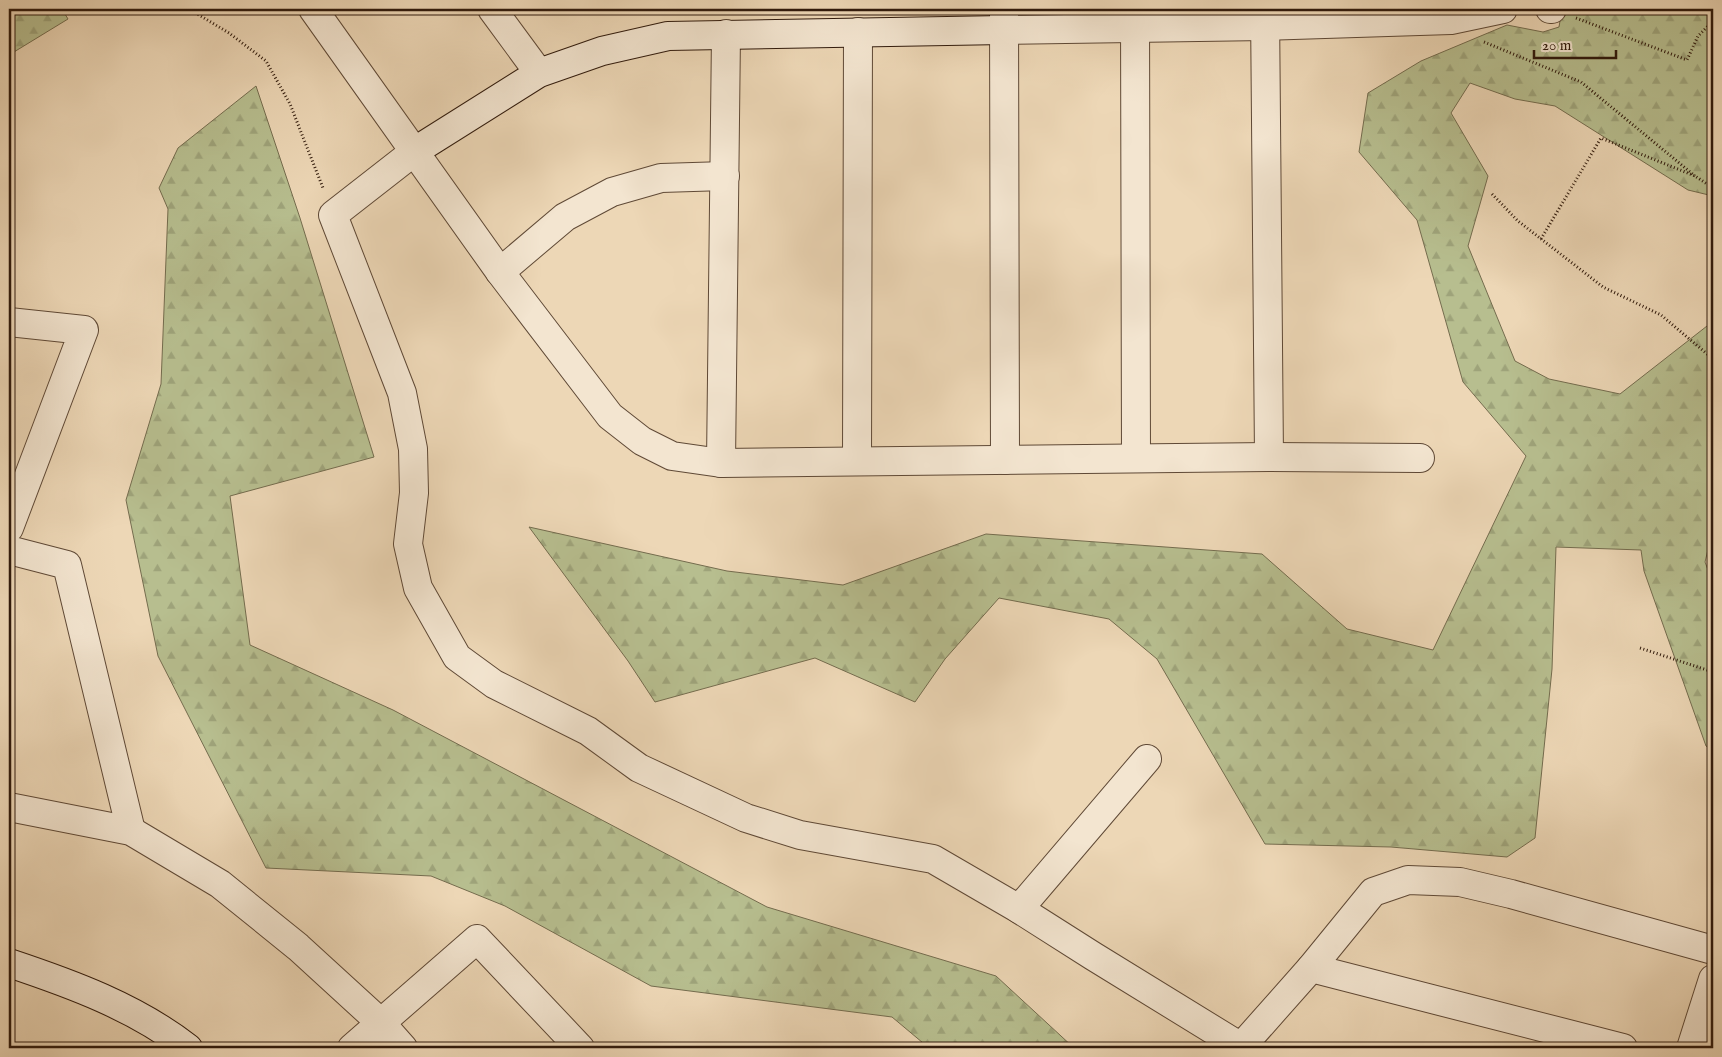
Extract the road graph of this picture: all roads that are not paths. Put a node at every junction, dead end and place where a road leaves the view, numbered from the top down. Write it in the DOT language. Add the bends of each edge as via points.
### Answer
graph roads {
  1 [pos="313,9"];
  2 [pos="492,9"];
  3 [pos="1503,9"];
  4 [pos="1135,18"];
  5 [pos="1265,18"];
  6 [pos="1004,19"];
  7 [pos="858,32"];
  8 [pos="726,34"];
  9 [pos="539,73"];
  10 [pos="415,152"];
  11 [pos="725,176"];
  12 [pos="500,272"];
  13 [pos="9,322"];
  14 [pos="1269,457"];
  15 [pos="1136,458"];
  16 [pos="1420,458"];
  17 [pos="1005,460"];
  18 [pos="857,461"];
  19 [pos="721,463"];
  20 [pos="9,528"];
  21 [pos="9,550"];
  22 [pos="1147,760"];
  23 [pos="9,806"];
  24 [pos="131,832"];
  25 [pos="1020,909"];
  26 [pos="1713,950"];
  27 [pos="9,963"];
  28 [pos="1311,968"];
  29 [pos="1713,979"];
  30 [pos="380,1022"];
  31 [pos="188,1048"];
  32 [pos="352,1048"];
  33 [pos="403,1048"];
  34 [pos="580,1048"];
  35 [pos="1623,1048"];
  36 [pos="1692,1048"];
  1 -- 10 [label="street"];
  2 -- 9 [label="street"];
  3 -- 5 [label="street" via="1451,20"];
  4 -- 5 [label="street"];
  4 -- 6 [label="street"];
  4 -- 15 [label="street"];
  5 -- 14 [label="street"];
  6 -- 7 [label="street"];
  6 -- 17 [label="street"];
  7 -- 8 [label="street"];
  7 -- 18 [label="street"];
  8 -- 9 [label="street" via="668,36 602,51"];
  8 -- 11 [label="street"];
  9 -- 10 [label="street"];
  10 -- 12 [label="street"];
  10 -- 25 [label="street" via="333,214 402,393 413,450 414,493 408,544 418,588 457,657 494,684 588,731 639,768 708,801 746,818 800,835 933,858"];
  11 -- 12 [label="street" via="661,178 612,192 565,217"];
  11 -- 19 [label="street"];
  12 -- 19 [label="street" via="610,416 642,441 672,456"];
  13 -- 20 [label="street" via="84,330"];
  14 -- 15 [label="street"];
  14 -- 16 [label="street"];
  15 -- 17 [label="street"];
  17 -- 18 [label="street"];
  18 -- 19 [label="street"];
  21 -- 24 [label="street" via="68,564"];
  22 -- 25 [label="street"];
  23 -- 24 [label="street"];
  24 -- 30 [label="street" via="220,884"];
  25 -- 28 [label="street" via="1241,1047"];
  26 -- 28 [label="street" via="1460,882 1408,880 1373,892"];
  27 -- 31 [label="street" via="111,1001"];
  28 -- 35 [label="street"];
  29 -- 36 [label="street"];
  30 -- 32 [label="street"];
  30 -- 33 [label="street"];
  30 -- 34 [label="street" via="477,939"];
}
